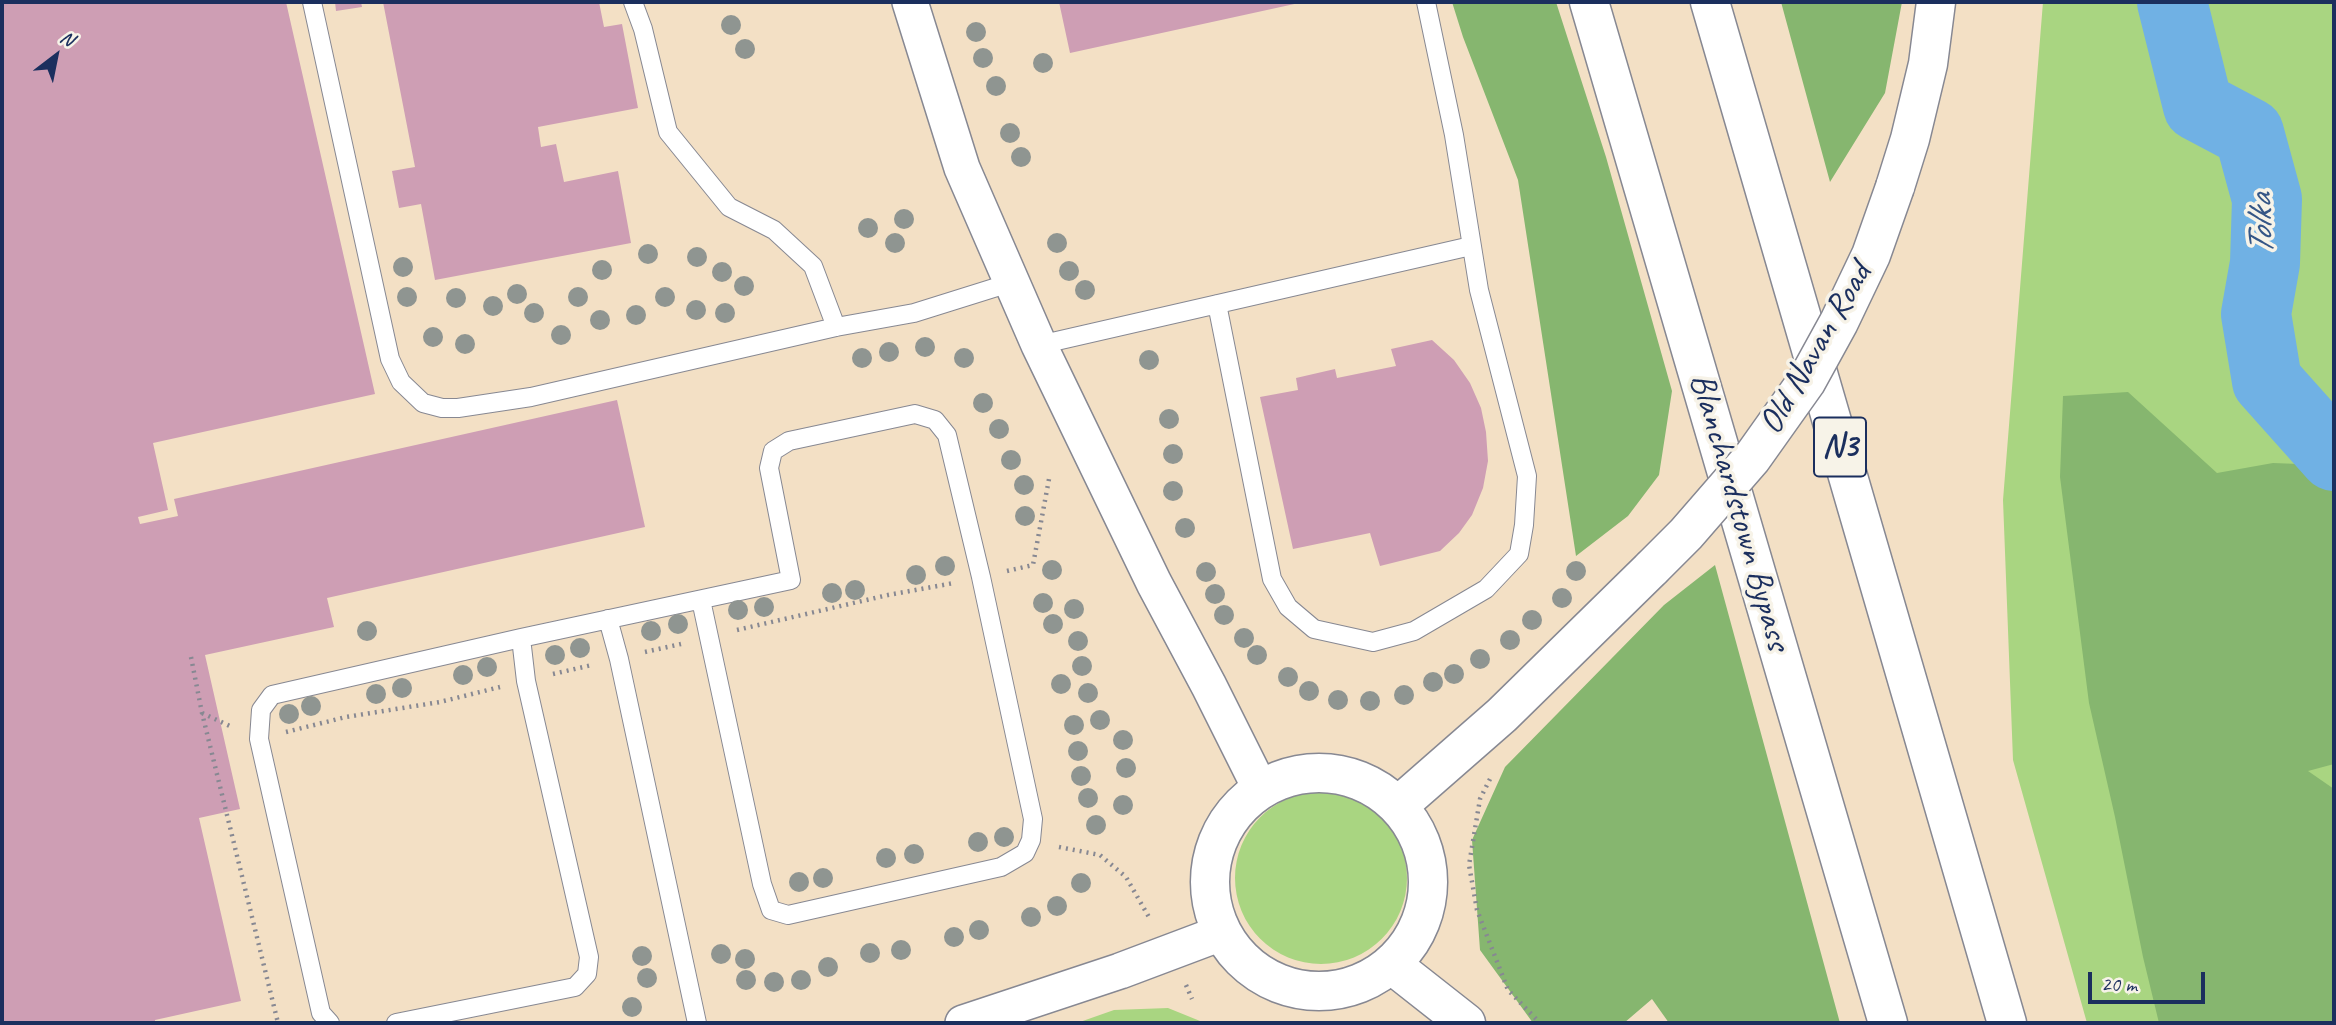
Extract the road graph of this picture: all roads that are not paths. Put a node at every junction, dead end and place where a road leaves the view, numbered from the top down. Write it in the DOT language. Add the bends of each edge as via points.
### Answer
graph roads {
  1 [pos="312,2"];
  2 [pos="633,2"];
  3 [pos="909,2"];
  4 [pos="1426,2"];
  5 [pos="1590,2"];
  6 [pos="1710,2"];
  7 [pos="1730,2"];
  8 [pos="1936,2"];
  9 [pos="1471,246"];
  10 [pos="1013,282"];
  11 [pos="1217,304"];
  12 [pos="836,327"];
  13 [pos="1039,345"];
  14 [pos="701,600"];
  15 [pos="608,619"];
  16 [pos="521,638"];
  17 [pos="1260,788"];
  18 [pos="1398,806"];
  19 [pos="1970,892"];
  20 [pos="1221,933"];
  21 [pos="1391,964"];
  22 [pos="330,1023"];
  23 [pos="396,1023"];
  24 [pos="697,1023"];
  25 [pos="963,1023"];
  26 [pos="1466,1023"];
  27 [pos="1888,1023"];
  28 [pos="2007,1023"];
  1 -- 12 [label="lane" via="390,359 401,382 423,403 458,408 531,397"];
  2 -- 12 [label="lane" via="667,132 729,207 774,230 813,266"];
  3 -- 10 [label="street" via="962,168"];
  4 -- 9 [label="lane"];
  5 -- 27 [label="main road, Blanchardstown Bypass"];
  6 -- 19 [label="main road, N3"];
  7 -- 19 [label="main road, N3" via="1867,474"];
  8 -- 18 [label="main road, Old Navan Road, bridge" via="1928,65 1895,187 1871,255 1806,382 1752,458 1686,534 1502,715"];
  9 -- 11 [label="lane"];
  9 -- 11 [label="lane" via="1527,476 1519,554 1486,589 1414,631 1373,642 1314,629 1288,607 1272,579"];
  10 -- 12 [label="lane" via="914,313"];
  10 -- 13 [label="street"];
  11 -- 13 [label="lane"];
  13 -- 17 [label="street"];
  14 -- 14 [label="lane" via="771,910 788,915 1001,867 1025,853 1033,819 947,435 935,420 915,414 789,441 774,451 769,468 791,580"];
  14 -- 15 [label="lane"];
  15 -- 16 [label="lane"];
  15 -- 24 [label="lane"];
  16 -- 22 [label="lane" via="272,695 261,710 259,739 321,1013"];
  16 -- 23 [label="lane" via="526,681 589,957 587,974 575,987"];
  17 -- 18 [label="main road" via="1297,774 1328,772 1364,782"];
  17 -- 20 [label="main road" via="1226,822 1211,857 1209,895"];
  18 -- 21 [label="main road" via="1418,835 1427,860 1428,888 1418,930"];
  19 -- 28 [label="main road, N3"];
  20 -- 21 [label="main road" via="1251,968 1280,985 1312,991 1345,988"];
  20 -- 25 [label="street"];
  21 -- 26 [label="main road"];
}
